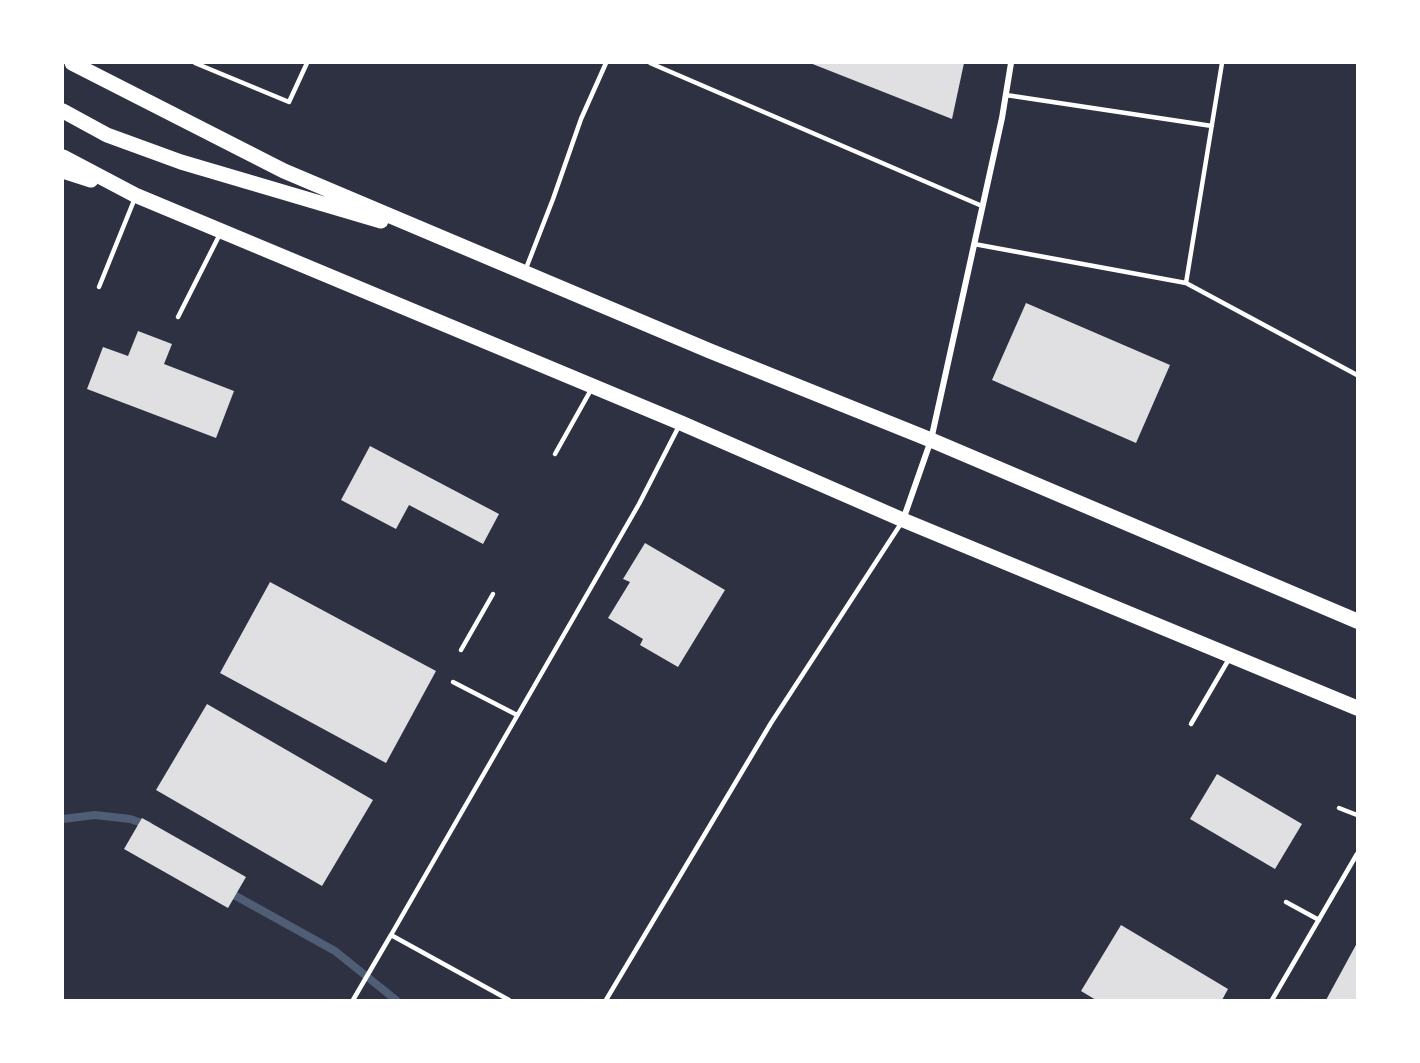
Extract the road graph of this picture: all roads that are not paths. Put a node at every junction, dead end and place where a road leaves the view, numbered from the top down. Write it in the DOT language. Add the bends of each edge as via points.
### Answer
graph roads {
  1 [pos="72,63"];
  2 [pos="195,63"];
  3 [pos="307,63"];
  4 [pos="606,63"];
  5 [pos="650,63"];
  6 [pos="1011,63"];
  7 [pos="1222,63"];
  8 [pos="1006,95"];
  9 [pos="63,111"];
  10 [pos="1212,126"];
  11 [pos="63,157"];
  12 [pos="63,171"];
  13 [pos="135,195"];
  14 [pos="982,206"];
  15 [pos="221,231"];
  16 [pos="448,241"];
  17 [pos="974,243"];
  18 [pos="524,273"];
  19 [pos="1186,282"];
  20 [pos="99,287"];
  21 [pos="178,317"];
  22 [pos="1357,375"];
  23 [pos="593,386"];
  24 [pos="681,423"];
  25 [pos="931,440"];
  26 [pos="555,454"];
  27 [pos="903,520"];
  28 [pos="493,594"];
  29 [pos="1357,621"];
  30 [pos="461,650"];
  31 [pos="1232,656"];
  32 [pos="453,682"];
  33 [pos="1357,708"];
  34 [pos="518,715"];
  35 [pos="1191,724"];
  36 [pos="1339,808"];
  37 [pos="1357,815"];
  38 [pos="1357,855"];
  39 [pos="1286,902"];
  40 [pos="1319,920"];
  41 [pos="391,935"];
  42 [pos="353,1000"];
  43 [pos="509,1000"];
  44 [pos="606,1000"];
  45 [pos="1272,1000"];
  1 -- 16 [label="main road" via="284,171"];
  2 -- 3 [label="lane" via="289,102"];
  4 -- 18 [label="lane"];
  5 -- 14 [label="lane"];
  6 -- 8 [label="street"];
  7 -- 10 [label="lane"];
  8 -- 10 [label="lane"];
  8 -- 14 [label="street"];
  9 -- 16 [label="main road" via="107,135 181,162"];
  10 -- 19 [label="lane"];
  11 -- 13 [label="main road"];
  12 -- 13 [label="main road"];
  13 -- 15 [label="main road"];
  13 -- 20 [label="lane"];
  14 -- 17 [label="street"];
  15 -- 21 [label="lane"];
  15 -- 23 [label="main road"];
  16 -- 18 [label="main road"];
  17 -- 19 [label="lane"];
  17 -- 25 [label="street"];
  18 -- 25 [label="main road"];
  19 -- 22 [label="lane"];
  23 -- 24 [label="main road"];
  23 -- 26 [label="lane"];
  24 -- 27 [label="main road"];
  24 -- 34 [label="lane"];
  25 -- 27 [label="street"];
  25 -- 29 [label="main road"];
  27 -- 31 [label="main road"];
  27 -- 44 [label="lane" via="771,723"];
  28 -- 30 [label="lane"];
  31 -- 33 [label="main road"];
  31 -- 35 [label="lane"];
  32 -- 34 [label="lane"];
  34 -- 41 [label="lane"];
  36 -- 37 [label="lane"];
  38 -- 40 [label="lane"];
  39 -- 40 [label="lane"];
  40 -- 45 [label="lane"];
  41 -- 42 [label="lane"];
  41 -- 43 [label="lane"];
}
